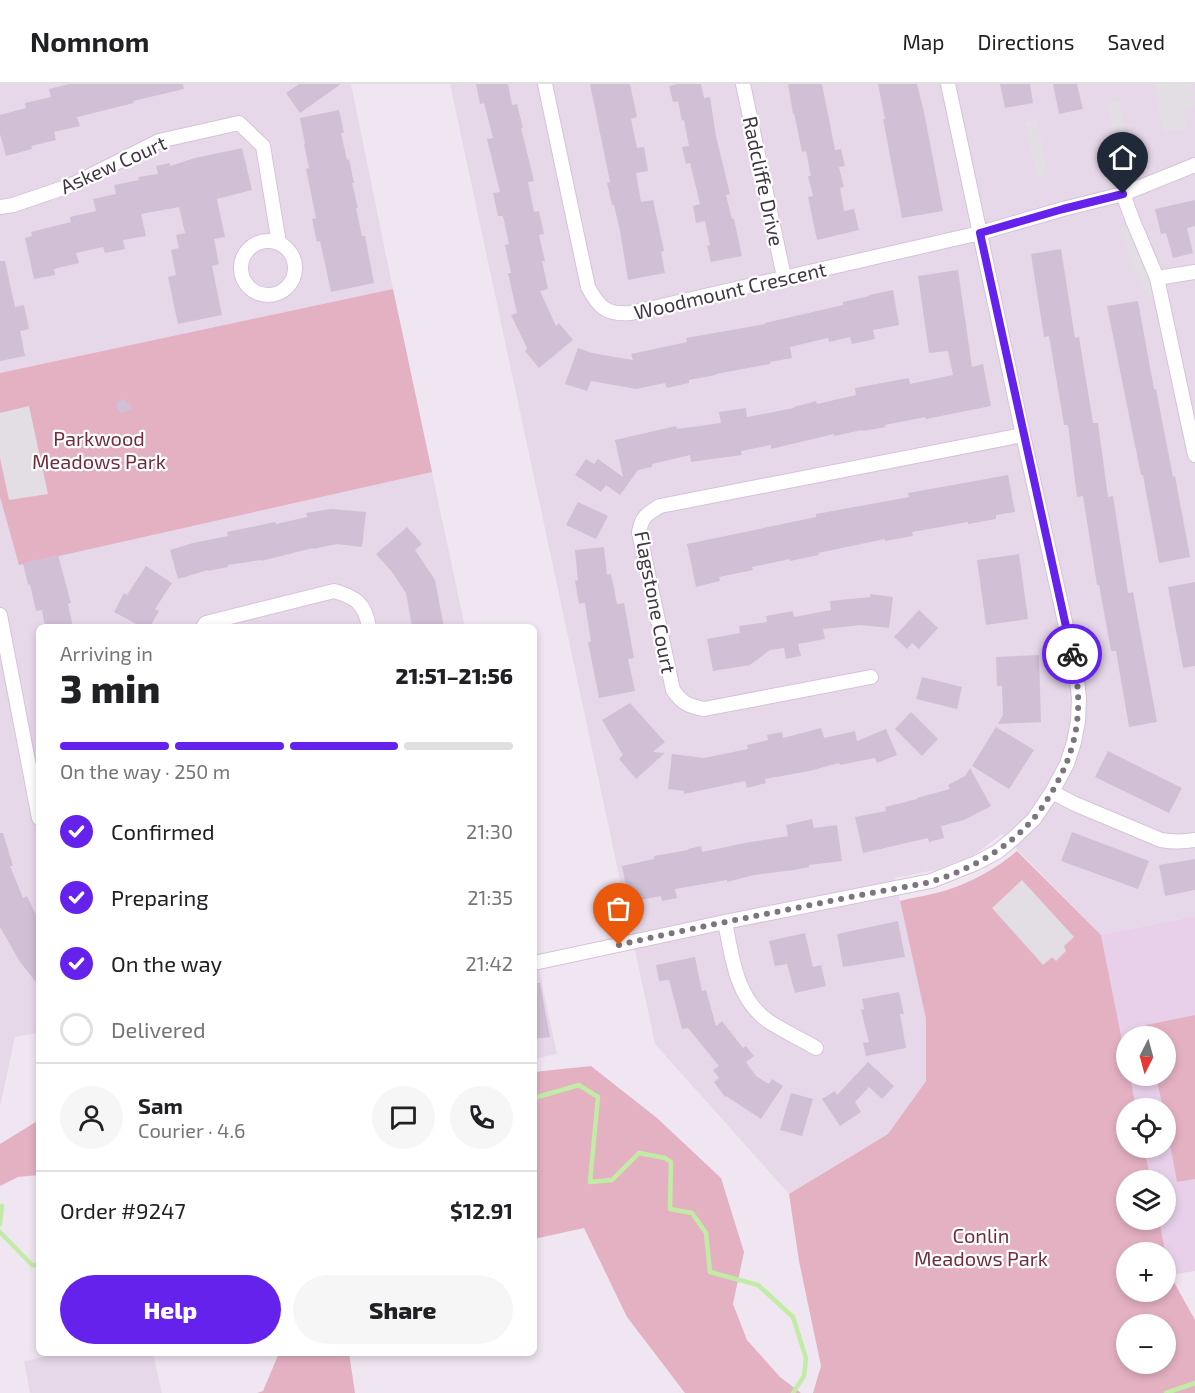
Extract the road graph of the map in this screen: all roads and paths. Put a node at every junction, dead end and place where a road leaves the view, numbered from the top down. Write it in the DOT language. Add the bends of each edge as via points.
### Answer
graph roads {
  1 [pos="545,84"];
  2 [pos="743,84"];
  3 [pos="948,84"];
  4 [pos="1195,165"];
  5 [pos="1123,194"];
  6 [pos="0,207"];
  7 [pos="980,233"];
  8 [pos="279,243"];
  9 [pos="1195,272"];
  10 [pos="784,278"];
  11 [pos="1157,278"];
  12 [pos="1023,435"];
  13 [pos="1195,455"];
  14 [pos="0,615"];
  15 [pos="205,624"];
  16 [pos="369,624"];
  17 [pos="5,666"];
  18 [pos="871,677"];
  19 [pos="1052,792"];
  20 [pos="36,805"];
  21 [pos="1195,840"];
  22 [pos="725,922"];
  23 [pos="537,962"];
  24 [pos="816,1048"];
  1 -- 10 [label="street, Woodmount Crescent" via="588,287 596,302 618,314 631,313"];
  2 -- 10 [label="street, Radcliffe Drive"];
  3 -- 7 [label="street"];
  4 -- 5 [label="street, Woodmount Crescent"];
  5 -- 7 [label="street, Woodmount Crescent"];
  5 -- 11 [label="street"];
  6 -- 8 [label="street, Askew Court" via="72,185 159,141 240,123 263,146"];
  7 -- 10 [label="street, Woodmount Crescent"];
  7 -- 12 [label="street"];
  8 -- 8 [label="street, Askew Court" via="253,245 242,259 242,277 252,291 270,296 292,282 295,264 287,248"];
  9 -- 11 [label="street"];
  11 -- 13 [label="street"];
  12 -- 18 [label="street, Flagstone Court" via="660,506 641,521 639,532 673,690 680,700 704,709"];
  12 -- 19 [label="street" via="1079,698 1074,742"];
  14 -- 17 [label="street"];
  15 -- 16 [label="street" via="334,591 360,604"];
  17 -- 20 [label="street"];
  19 -- 21 [label="street" via="1161,840"];
  19 -- 22 [label="street" via="1034,819 1014,838 997,852 957,871 931,881"];
  22 -- 23 [label="street"];
  22 -- 24 [label="street" via="746,999 768,1021"];
}
